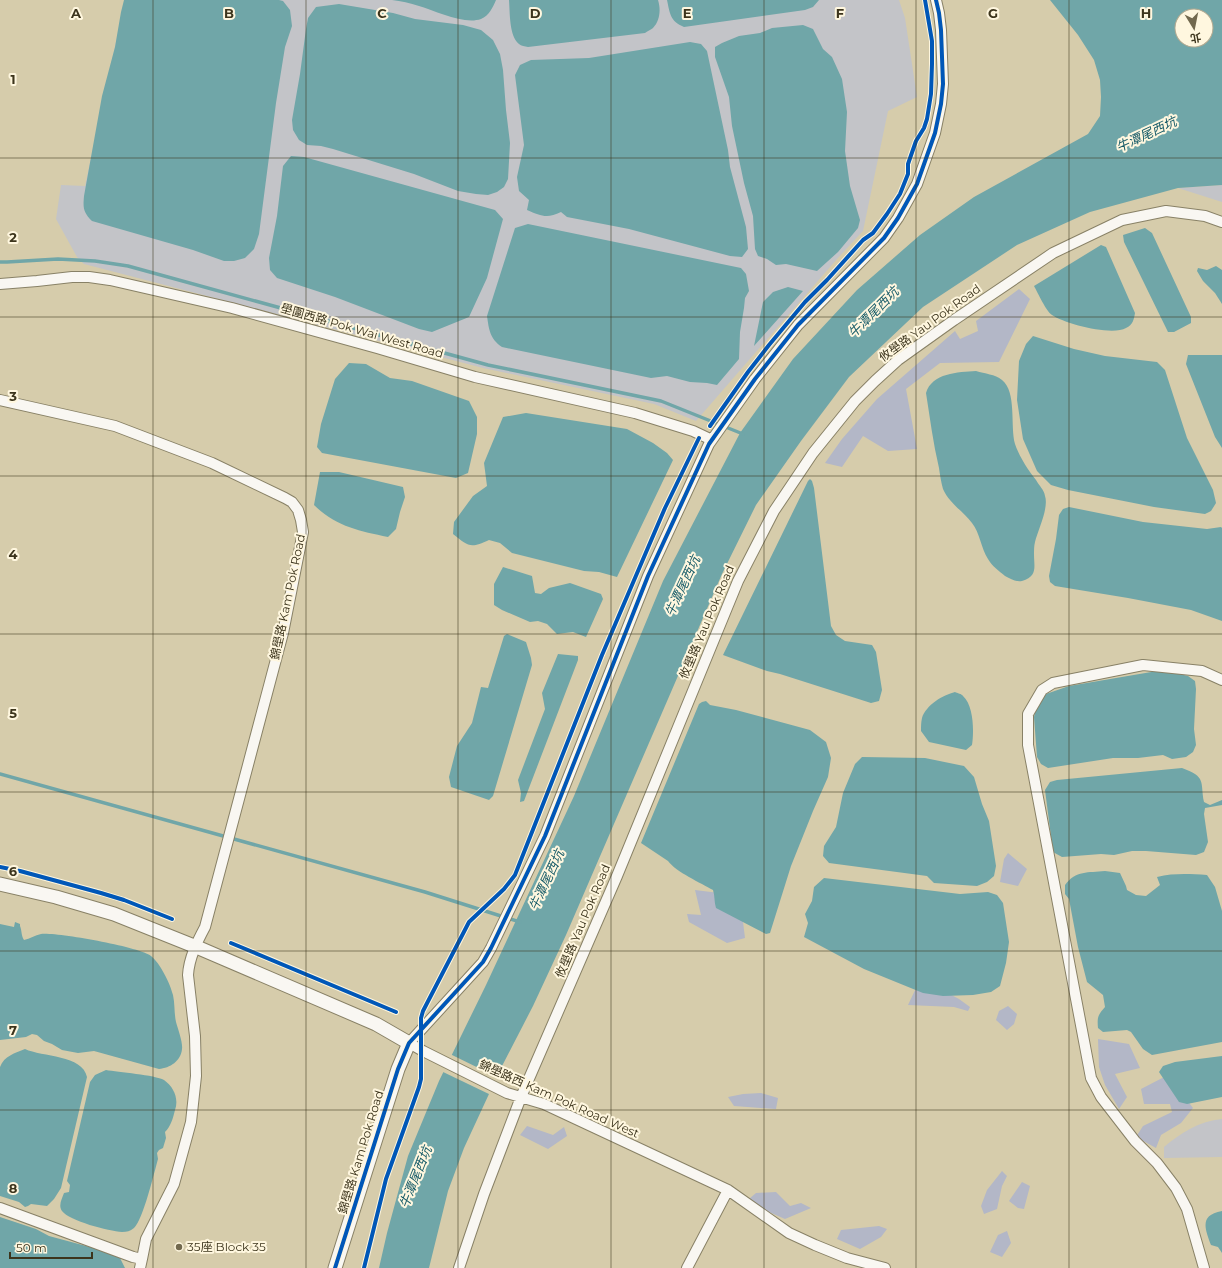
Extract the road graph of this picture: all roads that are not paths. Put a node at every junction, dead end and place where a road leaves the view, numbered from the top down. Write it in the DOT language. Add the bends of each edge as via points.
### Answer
graph roads {
  1 [pos="936,0"];
  2 [pos="1222,222"];
  3 [pos="0,284"];
  4 [pos="0,400"];
  5 [pos="712,440"];
  6 [pos="1222,680"];
  7 [pos="0,884"];
  8 [pos="195,946"];
  9 [pos="409,1043"];
  10 [pos="520,1097"];
  11 [pos="728,1190"];
  12 [pos="0,1208"];
  13 [pos="141,1263"];
  14 [pos="335,1268"];
  15 [pos="459,1268"];
  16 [pos="687,1268"];
  17 [pos="885,1268"];
  18 [pos="1204,1268"];
  1 -- 5 [label="street" via="943,47 942,91 935,133 915,188 884,238 798,325 755,379"];
  2 -- 10 [label="street, 攸壆路 Yau Pok Road" via="1205,216 1166,211 1122,220 1053,253 898,360 855,401 813,453 774,511 738,581 617,876"];
  3 -- 5 [label="street, 壆圍西路 Pok Wai West Road" via="72,277 110,280 232,308 475,377 635,413 693,431"];
  4 -- 8 [label="street, 錦壆路 Kam Pok Road" via="115,426 212,463 285,498 298,510 302,520 303,532 283,633 205,927"];
  5 -- 9 [label="street" via="648,576 544,836 491,948 483,962"];
  6 -- 18 [label="street" via="1202,671 1143,665 1053,682 1042,690 1028,714 1028,745 1091,1078 1101,1097 1131,1136 1176,1188 1187,1209"];
  7 -- 8 [label="street" via="114,914"];
  8 -- 9 [label="street" via="376,1024"];
  8 -- 13 [label="street" via="188,966 196,1076 191,1122 174,1184 146,1239"];
  9 -- 10 [label="street, 錦壆路西 Kam Pok Road West" via="507,1093"];
  9 -- 14 [label="street, 錦壆路 Kam Pok Road" via="396,1076"];
  10 -- 11 [label="street, 錦壆路西 Kam Pok Road West" via="544,1104"];
  10 -- 15 [label="street, 攸壆路 Yau Pok Road"];
  11 -- 16 [label="street"];
  11 -- 17 [label="street, 錦壆路西 Kam Pok Road West" via="789,1233 847,1258"];
  12 -- 13 [label="street" via="133,1256"];
}
